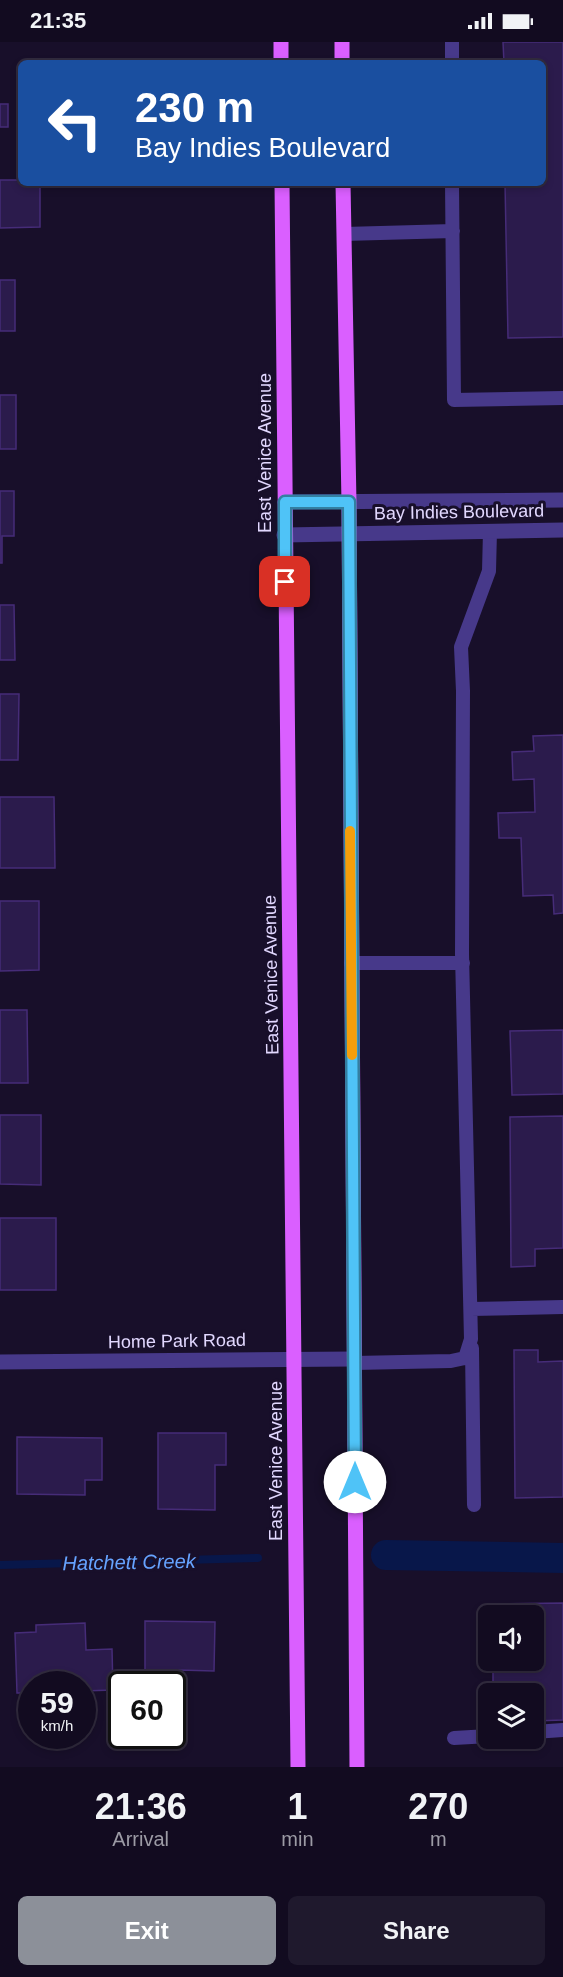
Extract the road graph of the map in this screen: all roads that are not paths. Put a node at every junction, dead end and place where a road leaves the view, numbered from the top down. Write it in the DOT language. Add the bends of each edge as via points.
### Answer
graph roads {
  1 [pos="281,42"];
  2 [pos="342,42"];
  3 [pos="452,42"];
  4 [pos="281,60"];
  5 [pos="342,60"];
  6 [pos="452,60"];
  7 [pos="282,186"];
  8 [pos="343,186"];
  9 [pos="452,186"];
  10 [pos="453,231"];
  11 [pos="344,234"];
  12 [pos="563,398"];
  13 [pos="563,500"];
  14 [pos="285,502"];
  15 [pos="349,502"];
  16 [pos="563,530"];
  17 [pos="490,531"];
  18 [pos="348,533"];
  19 [pos="284,535"];
  20 [pos="351,963"];
  21 [pos="463,963"];
  22 [pos="563,1307"];
  23 [pos="471,1309"];
  24 [pos="471,1339"];
  25 [pos="295,1359"];
  26 [pos="354,1361"];
  27 [pos="0,1362"];
  28 [pos="474,1505"];
  29 [pos="563,1730"];
  30 [pos="544,1731"];
  31 [pos="478,1737"];
  32 [pos="454,1738"];
  33 [pos="298,1767"];
  34 [pos="357,1767"];
  1 -- 4 [label="main road"];
  2 -- 5 [label="main road"];
  3 -- 6 [label="lane"];
  7 -- 14 [label="main road, East Venice Avenue"];
  8 -- 11 [label="main road"];
  9 -- 10 [label="lane"];
  10 -- 11 [label="lane"];
  10 -- 12 [label="lane" via="454,400"];
  11 -- 15 [label="main road"];
  13 -- 15 [label="street, Bay Indies Boulevard"];
  14 -- 15 [label="street, Bay Indies Boulevard"];
  14 -- 19 [label="main road, East Venice Avenue"];
  15 -- 18 [label="main road"];
  16 -- 17 [label="street, Bay Indies Boulevard"];
  17 -- 18 [label="street, Bay Indies Boulevard"];
  17 -- 21 [label="lane" via="489,571 461,647"];
  18 -- 19 [label="street, Bay Indies Boulevard"];
  18 -- 20 [label="main road"];
  19 -- 25 [label="main road, East Venice Avenue"];
  20 -- 21 [label="lane"];
  20 -- 26 [label="main road"];
  21 -- 23 [label="lane"];
  22 -- 23 [label="lane"];
  23 -- 24 [label="lane"];
  24 -- 26 [label="lane" via="465,1358 451,1361"];
  24 -- 28 [label="lane"];
  25 -- 26 [label="street, Home Park Road"];
  25 -- 27 [label="street, Home Park Road"];
  25 -- 33 [label="main road, East Venice Avenue"];
  26 -- 34 [label="main road"];
  29 -- 30 [label="lane"];
  31 -- 32 [label="lane"];
}
